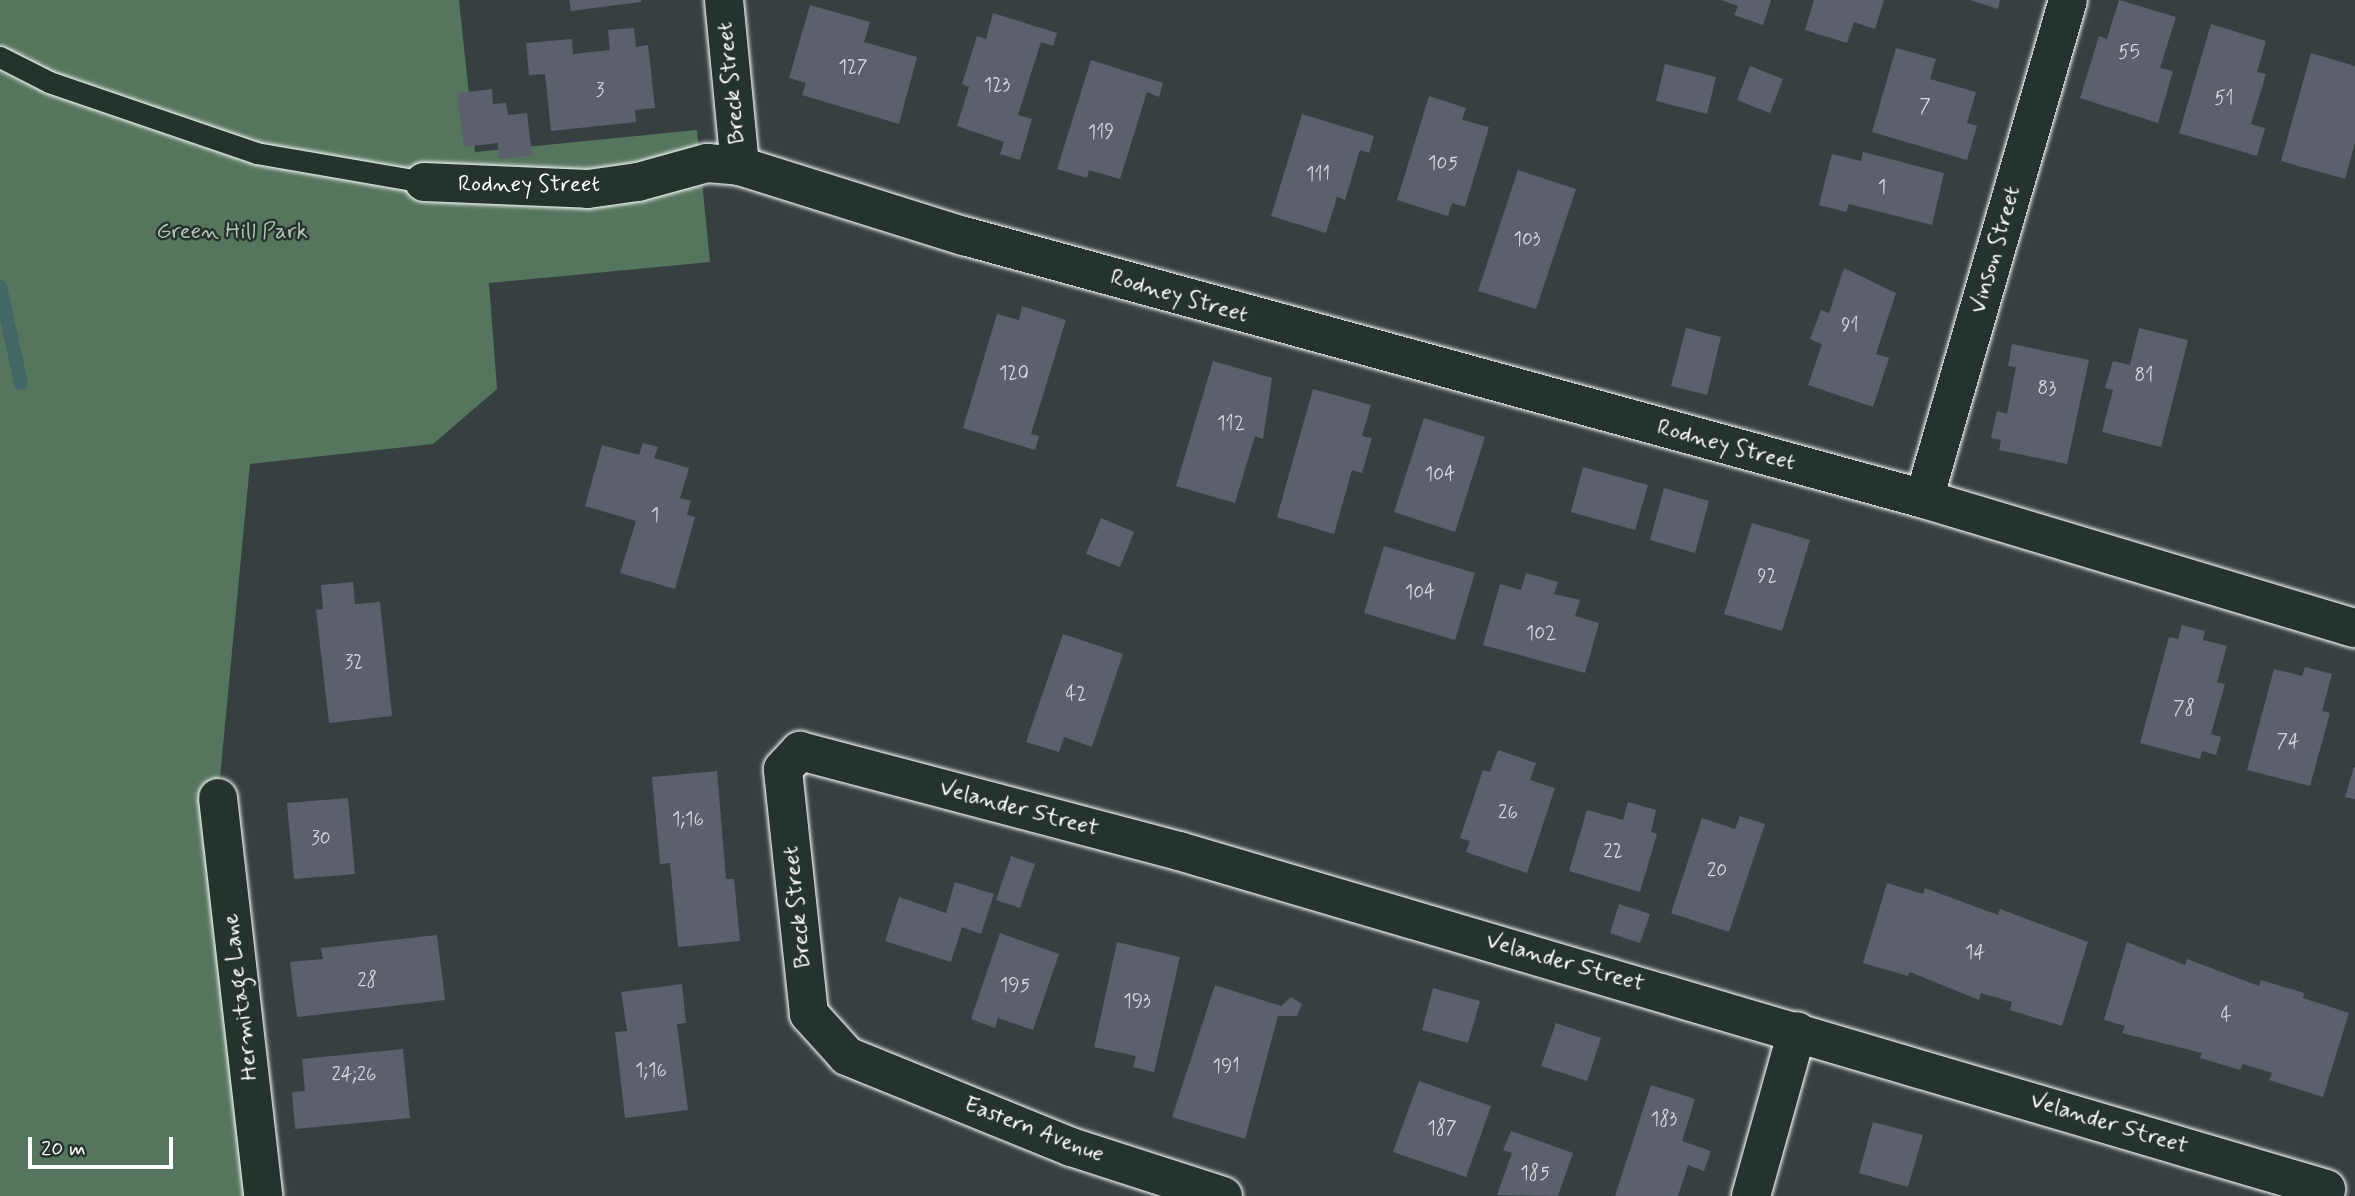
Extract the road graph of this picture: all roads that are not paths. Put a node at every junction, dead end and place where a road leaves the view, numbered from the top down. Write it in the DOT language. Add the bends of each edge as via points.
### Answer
graph roads {
  1 [pos="724,0"];
  2 [pos="2068,0"];
  3 [pos="0,57"];
  4 [pos="740,166"];
  5 [pos="424,182"];
  6 [pos="1924,499"];
  7 [pos="2355,628"];
  8 [pos="800,751"];
  9 [pos="218,798"];
  10 [pos="1797,1031"];
  11 [pos="847,1056"];
  12 [pos="2326,1189"];
  13 [pos="263,1196"];
  14 [pos="1223,1196"];
  15 [pos="1751,1196"];
  1 -- 4 [label="street, Breck Street"];
  2 -- 6 [label="street, Vinson Street"];
  3 -- 5 [label="lane, Rodney Street" via="49,82 256,153"];
  4 -- 5 [label="street, Rodney Street" via="706,163 638,182 575,189"];
  4 -- 6 [label="street, Rodney Street" via="964,236 1384,356"];
  6 -- 7 [label="street, Rodney Street"];
  8 -- 10 [label="street, Velander Street" via="1179,851"];
  8 -- 11 [label="street, Breck Street" via="783,769 809,1014"];
  9 -- 13 [label="street, Hermitage Lane"];
  10 -- 12 [label="street, Velander Street"];
  10 -- 15 [label="street"];
  11 -- 14 [label="street, Eastern Avenue" via="1071,1147"];
}
